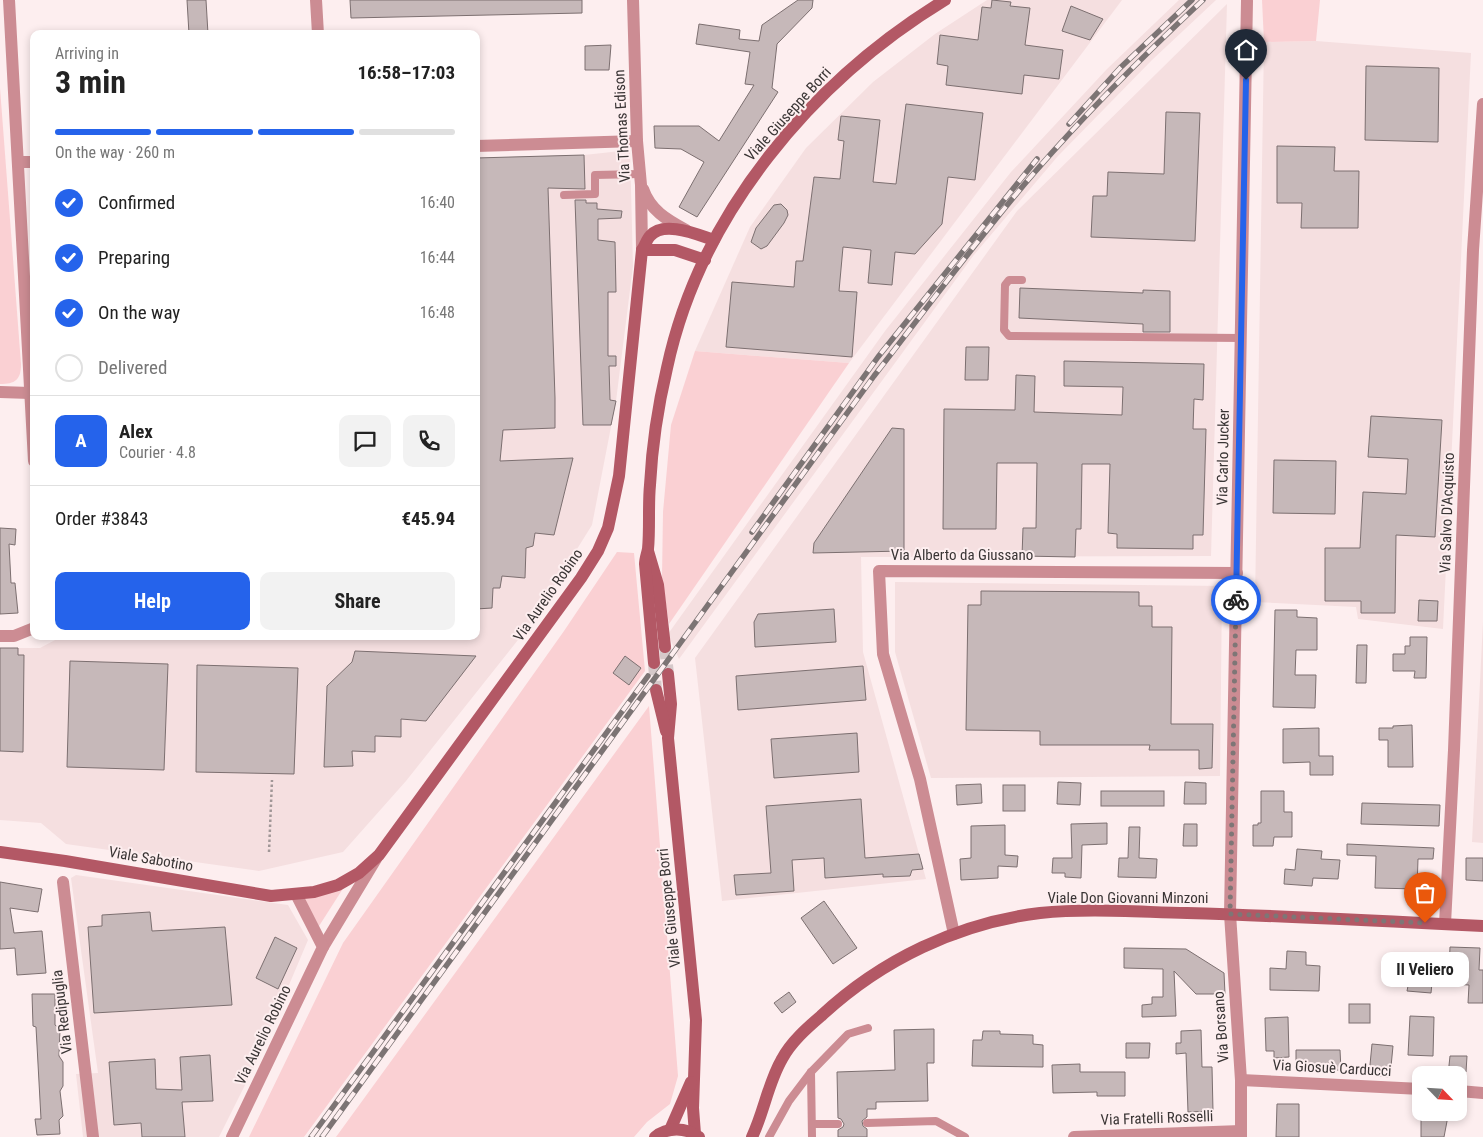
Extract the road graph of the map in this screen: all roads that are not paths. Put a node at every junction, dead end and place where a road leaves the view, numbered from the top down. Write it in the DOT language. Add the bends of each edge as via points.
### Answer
graph roads {
  1 [pos="8,0"];
  2 [pos="316,0"];
  3 [pos="633,0"];
  4 [pos="945,0"];
  5 [pos="1248,1"];
  6 [pos="318,30"];
  7 [pos="1483,104"];
  8 [pos="637,141"];
  9 [pos="480,146"];
  10 [pos="18,162"];
  11 [pos="30,162"];
  12 [pos="640,180"];
  13 [pos="564,195"];
  14 [pos="686,230"];
  15 [pos="714,240"];
  16 [pos="642,250"];
  17 [pos="1478,250"];
  18 [pos="705,260"];
  19 [pos="1022,280"];
  20 [pos="29,287"];
  21 [pos="1241,338"];
  22 [pos="0,392"];
  23 [pos="30,392"];
  24 [pos="648,548"];
  25 [pos="1237,573"];
  26 [pos="30,630"];
  27 [pos="0,636"];
  28 [pos="666,647"];
  29 [pos="654,663"];
  30 [pos="668,674"];
  31 [pos="656,690"];
  32 [pos="668,738"];
  33 [pos="0,852"];
  34 [pos="379,855"];
  35 [pos="63,882"];
  36 [pos="296,894"];
  37 [pos="1230,914"];
  38 [pos="1445,924"];
  39 [pos="1483,926"];
  40 [pos="954,934"];
  41 [pos="323,947"];
  42 [pos="868,1028"];
  43 [pos="811,1072"];
  44 [pos="694,1075"];
  45 [pos="1241,1080"];
  46 [pos="1412,1089"];
  47 [pos="1468,1092"];
  48 [pos="1483,1093"];
  49 [pos="867,1123"];
  50 [pos="812,1124"];
  51 [pos="838,1124"];
  52 [pos="670,1130"];
  53 [pos="1241,1134"];
  54 [pos="697,1135"];
  55 [pos="93,1137"];
  56 [pos="232,1137"];
  57 [pos="654,1137"];
  58 [pos="752,1137"];
  59 [pos="769,1137"];
  60 [pos="812,1137"];
  61 [pos="965,1137"];
  62 [pos="1074,1137"];
  1 -- 10 [label="street"];
  2 -- 6 [label="street"];
  3 -- 8 [label="street, Via Thomas Edison"];
  4 -- 15 [label="street, Viale Giuseppe Borri" via="874,50 783,138 758,170"];
  5 -- 21 [label="street, Via Carlo Jucker"];
  7 -- 17 [label="street, Via Salvo D'Acquisto"];
  8 -- 9 [label="street"];
  8 -- 12 [label="street, Via Thomas Edison"];
  10 -- 11 [label="street"];
  10 -- 20 [label="street"];
  12 -- 13 [label="lane" via="595,175 595,194"];
  12 -- 14 [label="street" via="646,199 654,209"];
  12 -- 16 [label="street, Via Thomas Edison"];
  14 -- 15 [label="street"];
  14 -- 16 [label="street" via="664,229 651,235"];
  15 -- 18 [label="street, Viale Giuseppe Borri"];
  16 -- 18 [label="street" via="675,250"];
  16 -- 34 [label="street, Via Aurelio Robino" via="619,476 608,528 598,551 575,586"];
  17 -- 38 [label="street, Via Salvo D'Acquisto"];
  18 -- 24 [label="street, Viale Giuseppe Borri" via="680,323 664,378 651,469"];
  19 -- 21 [label="lane" via="1009,280 1005,284 1004,330 1009,336"];
  20 -- 23 [label="street"];
  21 -- 25 [label="street, Via Carlo Jucker"];
  22 -- 23 [label="street"];
  24 -- 28 [label="street, Viale Giuseppe Borri" via="660,592"];
  24 -- 29 [label="street, Viale Giuseppe Borri" via="645,566"];
  25 -- 37 [label="street, Via Carlo Jucker"];
  25 -- 40 [label="street, Via Alberto da Giussano" via="879,571 883,654 920,779"];
  26 -- 27 [label="street" via="14,636"];
  30 -- 32 [label="street, Viale Giuseppe Borri" via="671,708"];
  31 -- 32 [label="street, Viale Giuseppe Borri"];
  32 -- 44 [label="street, Viale Giuseppe Borri" via="696,1020"];
  33 -- 36 [label="street, Viale Sabotino" via="271,896"];
  34 -- 36 [label="street, Via Aurelio Robino" via="359,873 338,885"];
  34 -- 41 [label="street, Via Aurelio Robino"];
  35 -- 55 [label="street, Via Redipuglia"];
  36 -- 41 [label="street"];
  37 -- 38 [label="street, Viale Don Giovanni Minzoni"];
  37 -- 40 [label="street, Viale Don Giovanni Minzoni" via="1041,913 984,924"];
  37 -- 45 [label="street, Via Borsano"];
  38 -- 39 [label="street, Viale Don Giovanni Minzoni"];
  40 -- 58 [label="street, Viale Don Giovanni Minzoni" via="890,963 844,994 804,1031 782,1058"];
  41 -- 56 [label="street, Via Aurelio Robino"];
  42 -- 43 [label="lane" via="848,1034"];
  43 -- 50 [label="lane"];
  43 -- 59 [label="lane"];
  44 -- 52 [label="street, Viale Giuseppe Borri"];
  44 -- 54 [label="street, Viale Giuseppe Borri" via="693,1108"];
  45 -- 46 [label="street, Via Giosuè Carducci"];
  45 -- 53 [label="street, Via Borsano"];
  47 -- 48 [label="street"];
  49 -- 61 [label="lane" via="936,1121"];
  50 -- 51 [label="lane"];
  50 -- 60 [label="lane"];
  52 -- 54 [label="street"];
  52 -- 57 [label="street"];
  53 -- 62 [label="street, Via Fratelli Rosselli"];
}
